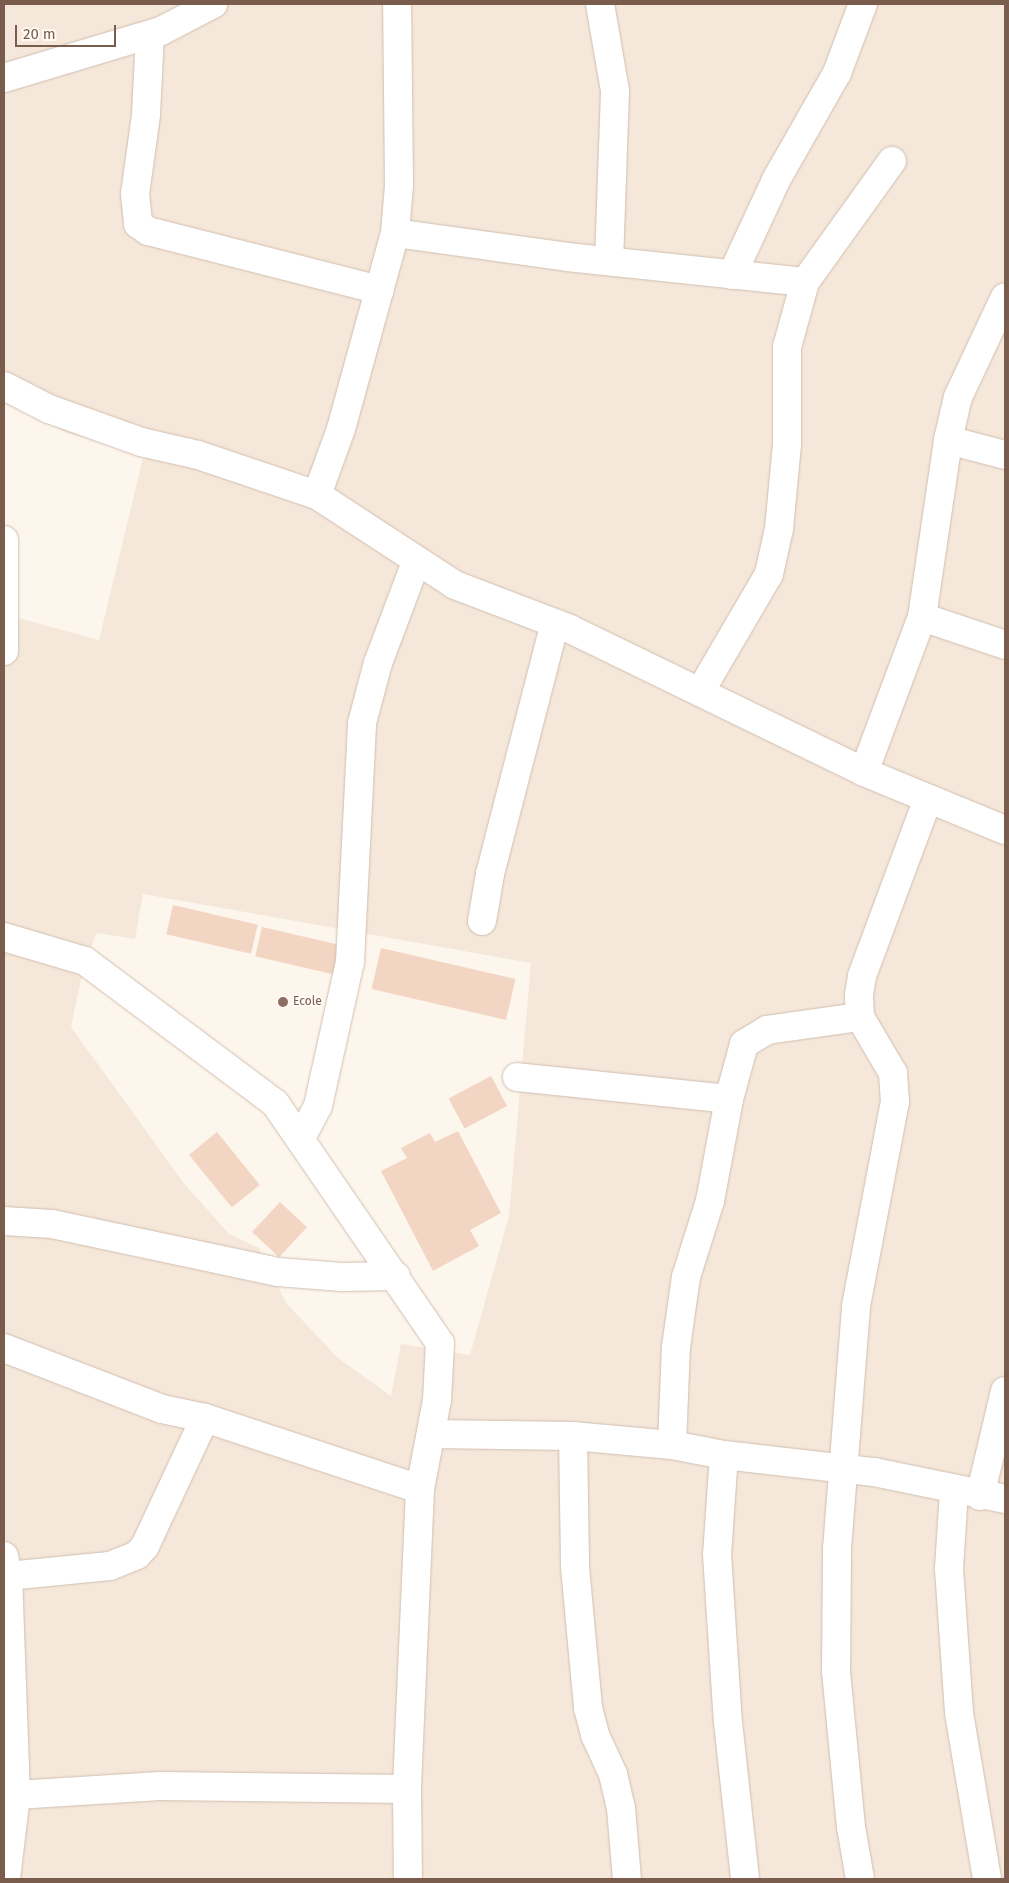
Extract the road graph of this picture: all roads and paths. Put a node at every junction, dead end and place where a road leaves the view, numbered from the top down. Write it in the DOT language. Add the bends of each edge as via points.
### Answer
graph roads {
  1 [pos="213,4"];
  2 [pos="397,4"];
  3 [pos="600,4"];
  4 [pos="862,4"];
  5 [pos="165,22"];
  6 [pos="4,78"];
  7 [pos="892,161"];
  8 [pos="395,234"];
  9 [pos="609,259"];
  10 [pos="732,275"];
  11 [pos="805,282"];
  12 [pos="380,290"];
  13 [pos="1005,297"];
  14 [pos="4,386"];
  15 [pos="948,440"];
  16 [pos="1005,455"];
  17 [pos="317,495"];
  18 [pos="4,540"];
  19 [pos="416,562"];
  20 [pos="922,617"];
  21 [pos="555,623"];
  22 [pos="1005,645"];
  23 [pos="4,651"];
  24 [pos="700,692"];
  25 [pos="864,772"];
  26 [pos="928,799"];
  27 [pos="1005,830"];
  28 [pos="482,921"];
  29 [pos="4,937"];
  30 [pos="860,1018"];
  31 [pos="517,1077"];
  32 [pos="729,1100"];
  33 [pos="301,1138"];
  34 [pos="4,1221"];
  35 [pos="396,1276"];
  36 [pos="4,1348"];
  37 [pos="1005,1391"];
  38 [pos="205,1418"];
  39 [pos="431,1434"];
  40 [pos="573,1436"];
  41 [pos="672,1446"];
  42 [pos="724,1455"];
  43 [pos="843,1469"];
  44 [pos="420,1488"];
  45 [pos="980,1495"];
  46 [pos="6,1566"];
  47 [pos="407,1789"];
  48 [pos="16,1795"];
  49 [pos="6,1879"];
  50 [pos="408,1879"];
  51 [pos="627,1879"];
  52 [pos="745,1879"];
  53 [pos="860,1879"];
  54 [pos="987,1879"];
  1 -- 5 [label="street"];
  2 -- 8 [label="street" via="399,185"];
  3 -- 9 [label="street" via="615,91"];
  4 -- 10 [label="street" via="837,73 776,180"];
  5 -- 6 [label="street"];
  5 -- 12 [label="street" via="134,194 138,224 148,230"];
  7 -- 11 [label="street"];
  8 -- 9 [label="street" via="567,257"];
  8 -- 12 [label="street"];
  9 -- 10 [label="street"];
  10 -- 11 [label="street"];
  11 -- 24 [label="street" via="787,347 787,444 778,529 769,574"];
  12 -- 17 [label="street" via="341,430"];
  13 -- 15 [label="street" via="958,397"];
  14 -- 17 [label="street" via="49,409 141,442 198,455"];
  15 -- 16 [label="street"];
  15 -- 20 [label="street"];
  17 -- 19 [label="street"];
  18 -- 23 [label="street"];
  19 -- 21 [label="street" via="455,585"];
  19 -- 33 [label="street" via="374,672 362,723 350,962 318,1106"];
  20 -- 22 [label="street"];
  20 -- 25 [label="street"];
  21 -- 24 [label="street"];
  21 -- 28 [label="street" via="492,864"];
  24 -- 25 [label="street"];
  25 -- 26 [label="street"];
  26 -- 27 [label="street"];
  26 -- 30 [label="street" via="862,976"];
  29 -- 33 [label="street" via="85,961 275,1103"];
  30 -- 32 [label="street" via="767,1030 754,1036 744,1044"];
  30 -- 43 [label="street" via="893,1073 895,1102 856,1306"];
  31 -- 32 [label="street"];
  32 -- 41 [label="street" via="710,1201 686,1277 680,1310"];
  33 -- 35 [label="street"];
  34 -- 35 [label="street" via="52,1224 278,1272 342,1277"];
  35 -- 39 [label="street" via="442,1347"];
  36 -- 38 [label="street" via="162,1408"];
  37 -- 45 [label="street"];
  38 -- 44 [label="street"];
  38 -- 46 [label="street" via="145,1546 137,1555 110,1566"];
  39 -- 40 [label="street"];
  39 -- 44 [label="street"];
  40 -- 41 [label="street"];
  40 -- 51 [label="street" via="574,1567 588,1708 595,1735 613,1774 621,1808"];
  41 -- 42 [label="street"];
  42 -- 43 [label="street"];
  42 -- 52 [label="street" via="717,1554 727,1704"];
  43 -- 45 [label="street" via="874,1472"];
  43 -- 53 [label="street" via="837,1549 836,1672 851,1827"];
  44 -- 47 [label="street"];
  45 -- 54 [label="street" via="949,1569 959,1713"];
  46 -- 48 [label="street"];
  47 -- 48 [label="street" via="160,1786"];
  47 -- 50 [label="street"];
  48 -- 49 [label="street"];
}
